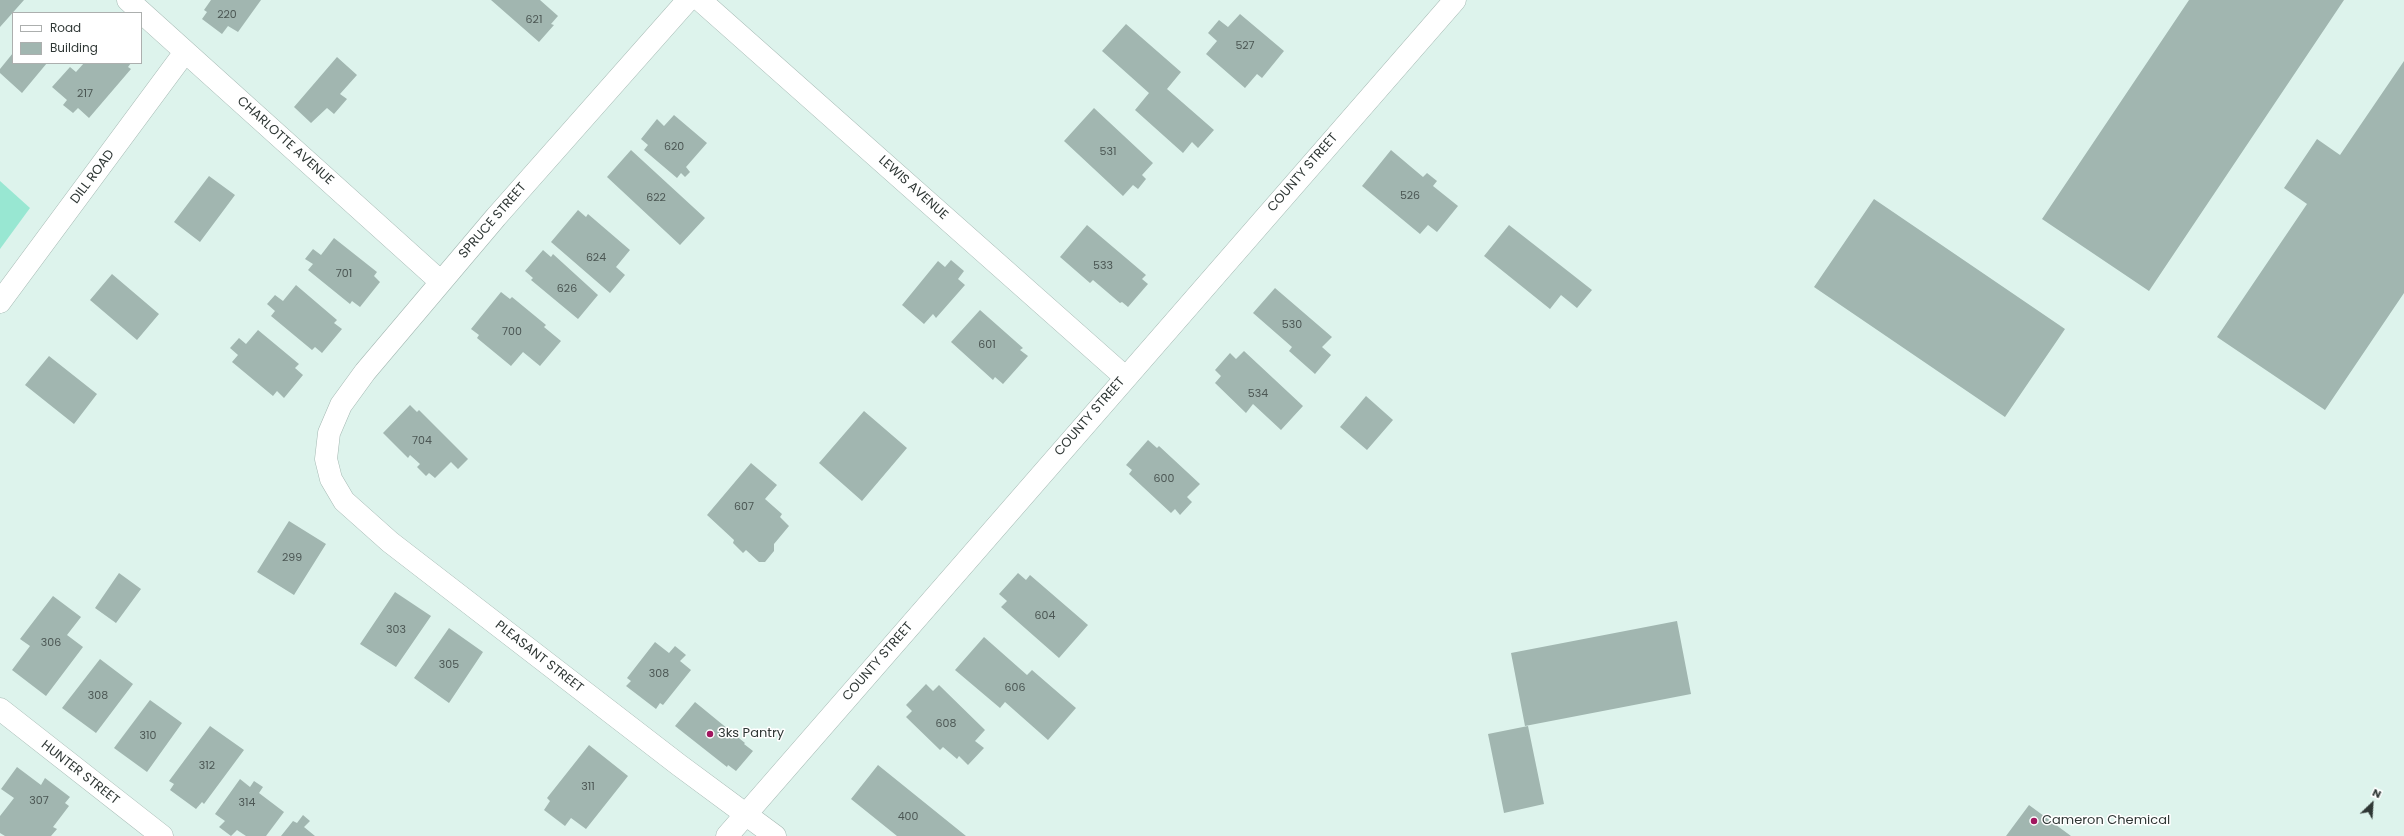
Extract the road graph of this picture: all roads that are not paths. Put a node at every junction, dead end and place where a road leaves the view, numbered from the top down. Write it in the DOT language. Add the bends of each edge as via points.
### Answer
graph roads {
  1 [pos="128,0"];
  2 [pos="688,0"];
  3 [pos="700,0"];
  4 [pos="1455,0"];
  5 [pos="141,12"];
  6 [pos="142,13"];
  7 [pos="185,52"];
  8 [pos="441,282"];
  9 [pos="0,302"];
  10 [pos="1126,377"];
  11 [pos="326,459"];
  12 [pos="0,709"];
  13 [pos="746,814"];
  14 [pos="162,836"];
  15 [pos="727,836"];
  16 [pos="775,836"];
  1 -- 5 [label="street, CHARLOTTE AVENUE"];
  2 -- 8 [label="street, SPRUCE STREET"];
  3 -- 10 [label="street, LEWIS AVENUE"];
  4 -- 10 [label="street, COUNTY STREET"];
  6 -- 7 [label="street, CHARLOTTE AVENUE"];
  7 -- 8 [label="street, CHARLOTTE AVENUE"];
  7 -- 9 [label="street, DILL ROAD"];
  8 -- 11 [label="street, SPRUCE STREET" via="365,372 341,405 329,433"];
  10 -- 13 [label="street, COUNTY STREET"];
  11 -- 13 [label="street, PLEASANT STREET" via="331,479 344,502 390,542"];
  12 -- 14 [label="street, HUNTER STREET"];
  13 -- 15 [label="street, COUNTY STREET"];
  13 -- 16 [label="street, PLEASANT STREET"];
}
